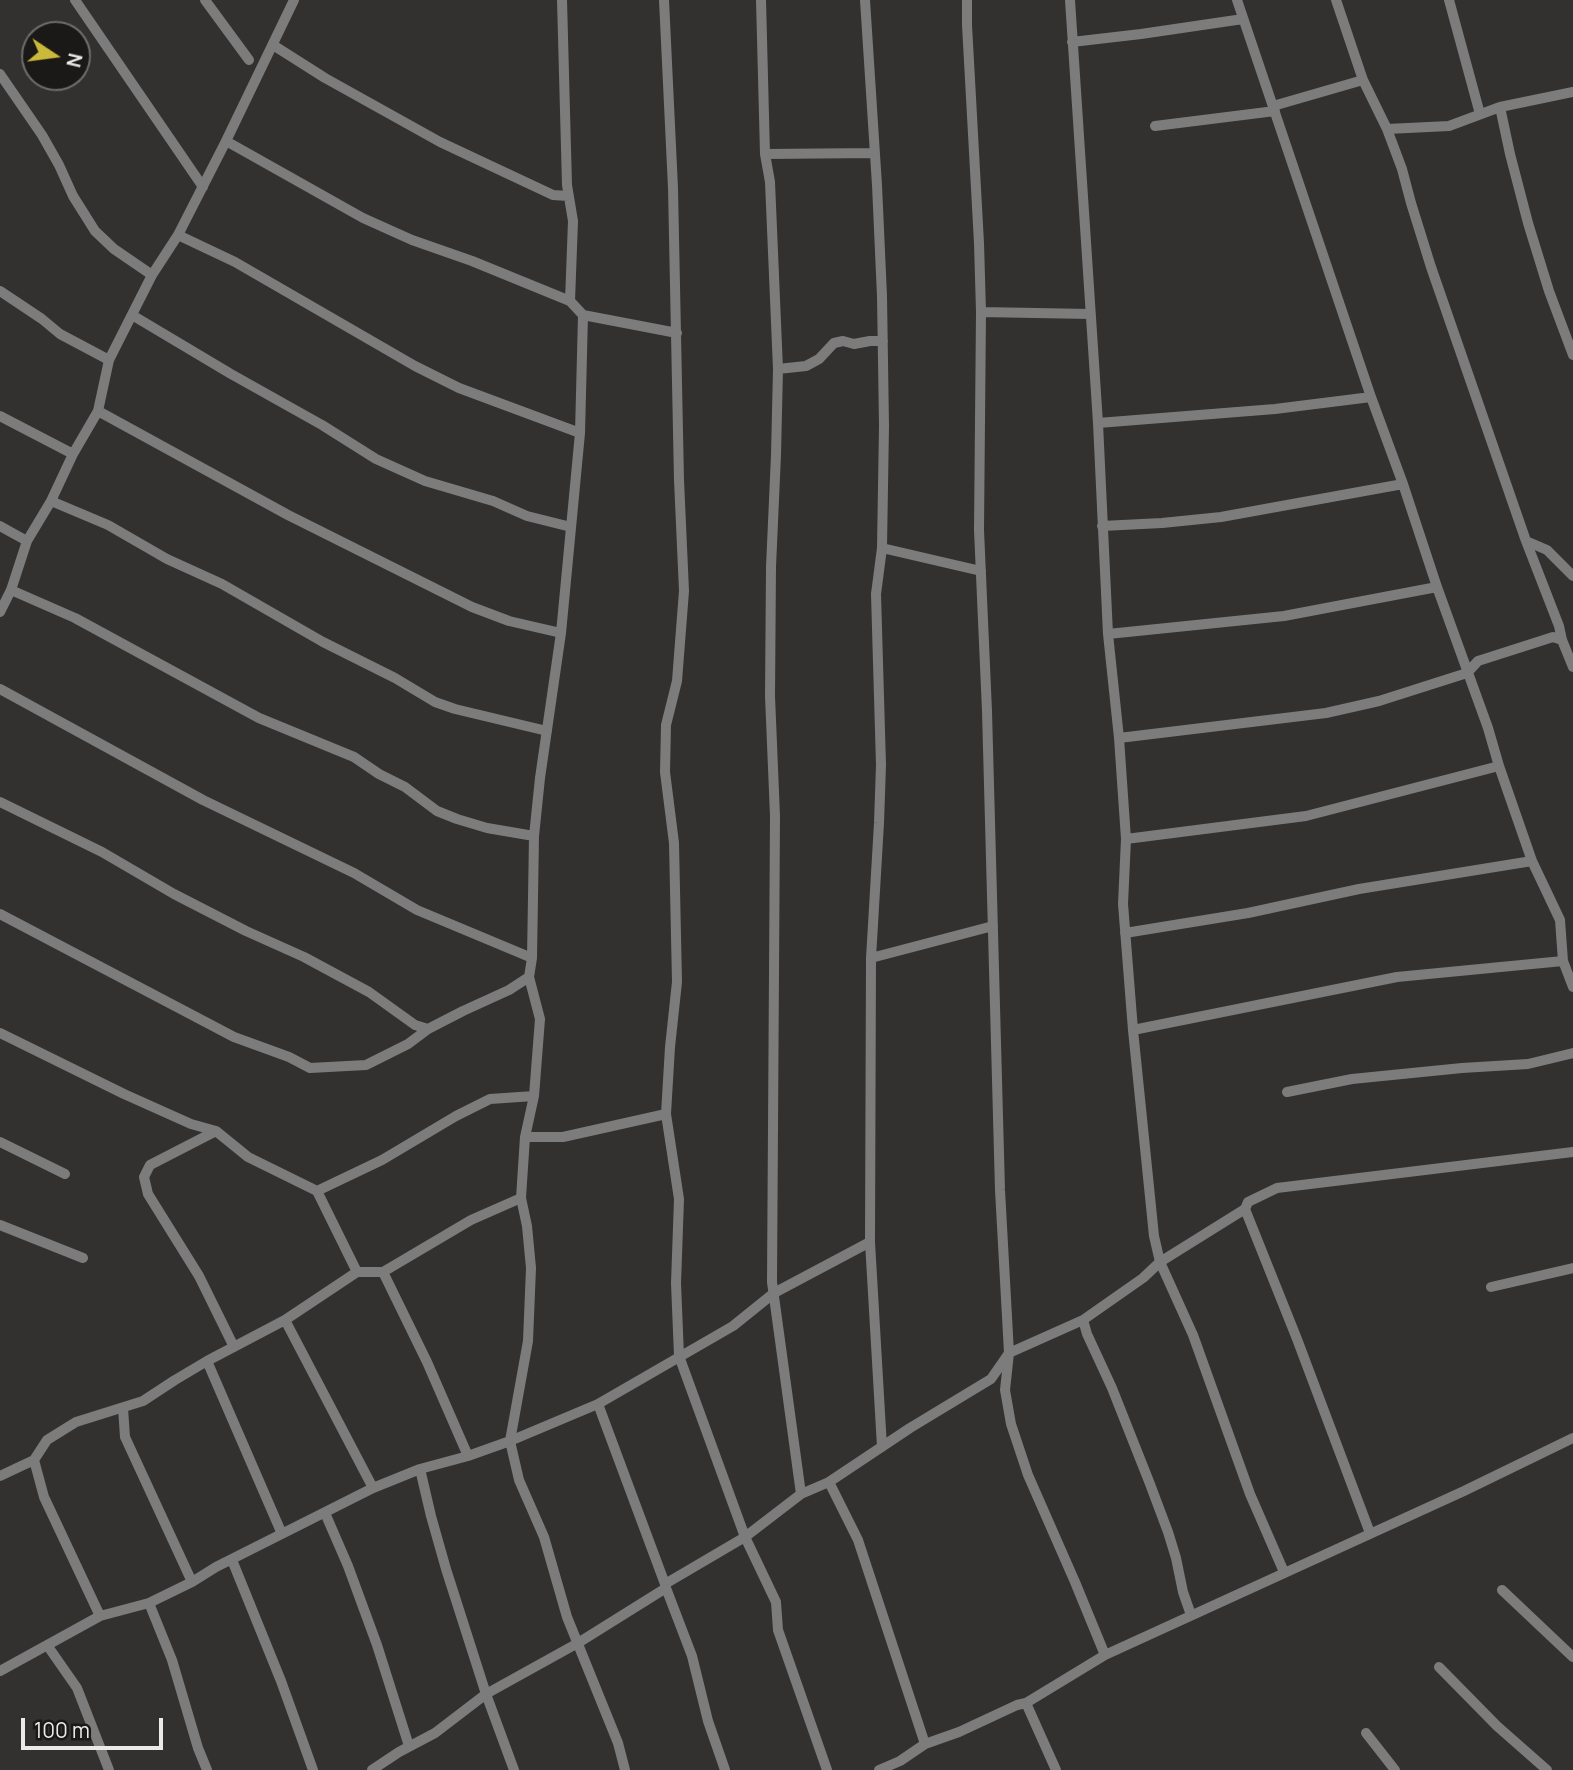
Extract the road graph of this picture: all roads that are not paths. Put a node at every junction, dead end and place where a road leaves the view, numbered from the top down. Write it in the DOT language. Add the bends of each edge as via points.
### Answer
graph roads {
  1 [pos="75,0"];
  2 [pos="205,0"];
  3 [pos="294,0"];
  4 [pos="562,0"];
  5 [pos="664,0"];
  6 [pos="761,0"];
  7 [pos="865,0"];
  8 [pos="967,0"];
  9 [pos="1070,0"];
  10 [pos="1237,0"];
  11 [pos="1336,0"];
  12 [pos="1449,0"];
  13 [pos="1243,19"];
  14 [pos="1072,42"];
  15 [pos="273,45"];
  16 [pos="249,61"];
  17 [pos="0,74"];
  18 [pos="1363,80"];
  19 [pos="1573,92"];
  20 [pos="1500,107"];
  21 [pos="1274,109"];
  22 [pos="1480,114"];
  23 [pos="1155,126"];
  24 [pos="1387,129"];
  25 [pos="226,141"];
  26 [pos="875,153"];
  27 [pos="765,154"];
  28 [pos="203,187"];
  29 [pos="568,196"];
  30 [pos="178,234"];
  31 [pos="152,275"];
  32 [pos="0,291"];
  33 [pos="570,301"];
  34 [pos="981,312"];
  35 [pos="132,314"];
  36 [pos="1090,314"];
  37 [pos="583,315"];
  38 [pos="677,333"];
  39 [pos="883,341"];
  40 [pos="1573,355"];
  41 [pos="109,360"];
  42 [pos="778,369"];
  43 [pos="1371,397"];
  44 [pos="98,411"];
  45 [pos="0,416"];
  46 [pos="1098,423"];
  47 [pos="580,433"];
  48 [pos="72,454"];
  49 [pos="1403,484"];
  50 [pos="51,501"];
  51 [pos="0,526"];
  52 [pos="1102,526"];
  53 [pos="571,527"];
  54 [pos="27,541"];
  55 [pos="1526,541"];
  56 [pos="882,548"];
  57 [pos="981,570"];
  58 [pos="1573,576"];
  59 [pos="1437,587"];
  60 [pos="11,590"];
  61 [pos="0,612"];
  62 [pos="561,633"];
  63 [pos="1108,634"];
  64 [pos="1562,640"];
  65 [pos="1573,667"];
  66 [pos="1467,673"];
  67 [pos="0,688"];
  68 [pos="547,731"];
  69 [pos="1119,738"];
  70 [pos="1499,766"];
  71 [pos="0,802"];
  72 [pos="534,836"];
  73 [pos="1126,839"];
  74 [pos="1532,861"];
  75 [pos="0,914"];
  76 [pos="1573,919"];
  77 [pos="1560,920"];
  78 [pos="993,926"];
  79 [pos="1125,933"];
  80 [pos="532,958"];
  81 [pos="871,958"];
  82 [pos="1563,961"];
  83 [pos="529,977"];
  84 [pos="1573,987"];
  85 [pos="428,1029"];
  86 [pos="1133,1030"];
  87 [pos="0,1033"];
  88 [pos="1573,1053"];
  89 [pos="1287,1092"];
  90 [pos="534,1096"];
  91 [pos="666,1114"];
  92 [pos="216,1131"];
  93 [pos="525,1137"];
  94 [pos="0,1142"];
  95 [pos="1573,1152"];
  96 [pos="65,1174"];
  97 [pos="317,1191"];
  98 [pos="521,1198"];
  99 [pos="1245,1209"];
  100 [pos="0,1225"];
  101 [pos="870,1242"];
  102 [pos="83,1258"];
  103 [pos="1160,1262"];
  104 [pos="1573,1268"];
  105 [pos="357,1272"];
  106 [pos="383,1272"];
  107 [pos="1491,1287"];
  108 [pos="774,1293"];
  109 [pos="285,1320"];
  110 [pos="1083,1320"];
  111 [pos="234,1347"];
  112 [pos="1009,1353"];
  113 [pos="679,1356"];
  114 [pos="207,1361"];
  115 [pos="598,1404"];
  116 [pos="122,1408"];
  117 [pos="1573,1438"];
  118 [pos="510,1441"];
  119 [pos="882,1447"];
  120 [pos="468,1456"];
  121 [pos="34,1460"];
  122 [pos="420,1469"];
  123 [pos="0,1476"];
  124 [pos="829,1482"];
  125 [pos="373,1488"];
  126 [pos="800,1494"];
  127 [pos="325,1513"];
  128 [pos="1370,1533"];
  129 [pos="282,1534"];
  130 [pos="745,1536"];
  131 [pos="232,1560"];
  132 [pos="1284,1572"];
  133 [pos="192,1582"];
  134 [pos="665,1586"];
  135 [pos="1502,1590"];
  136 [pos="149,1603"];
  137 [pos="1191,1615"];
  138 [pos="100,1616"];
  139 [pos="578,1643"];
  140 [pos="47,1645"];
  141 [pos="1105,1655"];
  142 [pos="1573,1657"];
  143 [pos="1439,1667"];
  144 [pos="0,1671"];
  145 [pos="486,1694"];
  146 [pos="1026,1703"];
  147 [pos="1366,1733"];
  148 [pos="925,1744"];
  149 [pos="409,1746"];
  150 [pos="901,1766"];
  151 [pos="109,1770"];
  152 [pos="207,1770"];
  153 [pos="313,1770"];
  154 [pos="372,1770"];
  155 [pos="514,1770"];
  156 [pos="625,1770"];
  157 [pos="725,1770"];
  158 [pos="827,1770"];
  159 [pos="879,1770"];
  160 [pos="1056,1770"];
  161 [pos="1395,1770"];
  162 [pos="1547,1770"];
  1 -- 28 [label="street"];
  2 -- 16 [label="street"];
  3 -- 15 [label="street"];
  4 -- 29 [label="street"];
  5 -- 38 [label="street"];
  6 -- 27 [label="street"];
  7 -- 26 [label="street"];
  8 -- 34 [label="street"];
  9 -- 14 [label="street"];
  10 -- 13 [label="street"];
  11 -- 18 [label="street"];
  12 -- 22 [label="street"];
  13 -- 14 [label="street"];
  13 -- 21 [label="street"];
  14 -- 36 [label="street"];
  15 -- 25 [label="street"];
  15 -- 29 [label="street" via="440,142 553,195"];
  17 -- 31 [label="street" via="42,135 95,231"];
  18 -- 21 [label="street"];
  18 -- 24 [label="street"];
  19 -- 20 [label="street"];
  20 -- 22 [label="street"];
  20 -- 40 [label="street" via="1528,223"];
  21 -- 23 [label="street"];
  21 -- 43 [label="street"];
  22 -- 24 [label="street" via="1449,126"];
  24 -- 55 [label="street"];
  25 -- 28 [label="street"];
  25 -- 33 [label="street" via="363,218"];
  26 -- 27 [label="street"];
  26 -- 39 [label="street"];
  27 -- 42 [label="street"];
  28 -- 30 [label="street"];
  29 -- 33 [label="street" via="573,221"];
  30 -- 31 [label="street"];
  30 -- 47 [label="street" via="459,388"];
  31 -- 35 [label="street"];
  32 -- 41 [label="street" via="60,334"];
  33 -- 37 [label="street"];
  34 -- 36 [label="street"];
  34 -- 57 [label="street"];
  35 -- 41 [label="street"];
  35 -- 53 [label="street" via="376,459 425,481"];
  36 -- 46 [label="street"];
  37 -- 38 [label="street"];
  37 -- 47 [label="street"];
  38 -- 91 [label="street" via="684,592 677,681 666,725 677,982"];
  39 -- 42 [label="street" via="834,343 806,366"];
  39 -- 56 [label="street"];
  41 -- 44 [label="street"];
  42 -- 108 [label="street" via="770,696 775,816"];
  43 -- 46 [label="street"];
  43 -- 49 [label="street"];
  44 -- 48 [label="street"];
  44 -- 62 [label="street" via="288,515 472,607"];
  45 -- 48 [label="street"];
  46 -- 52 [label="street"];
  47 -- 53 [label="street"];
  48 -- 50 [label="street"];
  49 -- 52 [label="street" via="1221,517"];
  49 -- 59 [label="street"];
  50 -- 54 [label="street"];
  50 -- 68 [label="street" via="222,584 435,702"];
  51 -- 54 [label="street"];
  52 -- 63 [label="street"];
  53 -- 62 [label="street"];
  54 -- 60 [label="street"];
  55 -- 58 [label="street" via="1547,550"];
  55 -- 64 [label="street"];
  56 -- 57 [label="street"];
  56 -- 81 [label="street" via="876,594 881,765"];
  57 -- 78 [label="street"];
  59 -- 63 [label="street" via="1284,616"];
  59 -- 66 [label="street"];
  60 -- 61 [label="street"];
  60 -- 72 [label="street" via="75,618 259,718 354,757 437,811 487,828"];
  62 -- 68 [label="street"];
  63 -- 69 [label="street"];
  64 -- 65 [label="street"];
  64 -- 66 [label="street" via="1553,637 1479,660"];
  66 -- 69 [label="street" via="1326,713"];
  66 -- 70 [label="street"];
  67 -- 80 [label="street" via="416,910"];
  68 -- 72 [label="street"];
  69 -- 73 [label="street"];
  70 -- 73 [label="street" via="1306,816"];
  70 -- 74 [label="street"];
  71 -- 85 [label="street" via="304,957"];
  72 -- 80 [label="street"];
  73 -- 79 [label="street"];
  74 -- 77 [label="street"];
  74 -- 79 [label="street"];
  75 -- 85 [label="street" via="234,1037 302,1066 366,1065"];
  76 -- 77 [label="street"];
  77 -- 82 [label="street"];
  78 -- 81 [label="street"];
  78 -- 112 [label="street"];
  79 -- 86 [label="street"];
  80 -- 83 [label="street"];
  81 -- 101 [label="street"];
  82 -- 84 [label="street"];
  82 -- 86 [label="street" via="1397,977"];
  83 -- 85 [label="street"];
  83 -- 90 [label="street" via="540,1019"];
  86 -- 103 [label="street"];
  87 -- 92 [label="street" via="124,1094"];
  88 -- 89 [label="street" via="1528,1064 1352,1079"];
  90 -- 93 [label="street"];
  90 -- 97 [label="street" via="490,1099"];
  91 -- 93 [label="street" via="563,1137"];
  91 -- 113 [label="street" via="678,1199"];
  92 -- 97 [label="street" via="247,1157"];
  92 -- 111 [label="street" via="149,1165 145,1177 148,1194 199,1276"];
  93 -- 98 [label="street"];
  94 -- 96 [label="street"];
  95 -- 99 [label="street" via="1277,1188 1248,1202"];
  97 -- 105 [label="street"];
  98 -- 106 [label="street" via="471,1220"];
  98 -- 118 [label="street" via="531,1269 528,1340"];
  99 -- 103 [label="street"];
  99 -- 128 [label="street"];
  100 -- 102 [label="street"];
  101 -- 108 [label="street"];
  101 -- 119 [label="street"];
  103 -- 110 [label="street"];
  103 -- 132 [label="street" via="1193,1335 1250,1494"];
  104 -- 107 [label="street"];
  105 -- 106 [label="street"];
  105 -- 109 [label="street"];
  106 -- 120 [label="street"];
  108 -- 113 [label="street" via="733,1326"];
  108 -- 126 [label="street"];
  109 -- 111 [label="street"];
  109 -- 125 [label="street"];
  110 -- 112 [label="street"];
  110 -- 137 [label="street" via="1168,1532"];
  111 -- 114 [label="street"];
  112 -- 119 [label="street" via="991,1378"];
  112 -- 141 [label="street" via="1006,1390 1011,1424"];
  113 -- 115 [label="street"];
  113 -- 130 [label="street"];
  114 -- 116 [label="street" via="142,1401"];
  114 -- 129 [label="street"];
  115 -- 118 [label="street"];
  115 -- 134 [label="street"];
  116 -- 121 [label="street" via="76,1422 47,1440"];
  116 -- 133 [label="street" via="125,1437"];
  117 -- 128 [label="street"];
  118 -- 120 [label="street"];
  118 -- 139 [label="street" via="519,1480 544,1537"];
  119 -- 124 [label="street"];
  120 -- 122 [label="street"];
  121 -- 123 [label="street"];
  121 -- 138 [label="street" via="44,1497"];
  122 -- 125 [label="street"];
  122 -- 145 [label="street" via="430,1516"];
  124 -- 126 [label="street"];
  124 -- 148 [label="street" via="858,1540"];
  125 -- 127 [label="street"];
  126 -- 130 [label="street"];
  127 -- 129 [label="street"];
  127 -- 149 [label="street" via="377,1646"];
  128 -- 132 [label="street"];
  129 -- 131 [label="street"];
  130 -- 134 [label="street"];
  130 -- 158 [label="street" via="776,1602 778,1630"];
  131 -- 133 [label="street"];
  131 -- 153 [label="street"];
  132 -- 137 [label="street"];
  133 -- 136 [label="street"];
  134 -- 139 [label="street"];
  134 -- 157 [label="street" via="692,1656"];
  135 -- 142 [label="street"];
  136 -- 138 [label="street"];
  136 -- 152 [label="street"];
  137 -- 141 [label="street"];
  138 -- 140 [label="street"];
  139 -- 145 [label="street"];
  139 -- 156 [label="street"];
  140 -- 144 [label="street"];
  140 -- 151 [label="street" via="77,1688"];
  141 -- 146 [label="street"];
  143 -- 162 [label="street"];
  145 -- 149 [label="street" via="435,1733"];
  145 -- 155 [label="street"];
  146 -- 148 [label="street"];
  146 -- 160 [label="street"];
  147 -- 161 [label="street"];
  148 -- 150 [label="street"];
  149 -- 154 [label="street"];
  150 -- 159 [label="street"];
}
